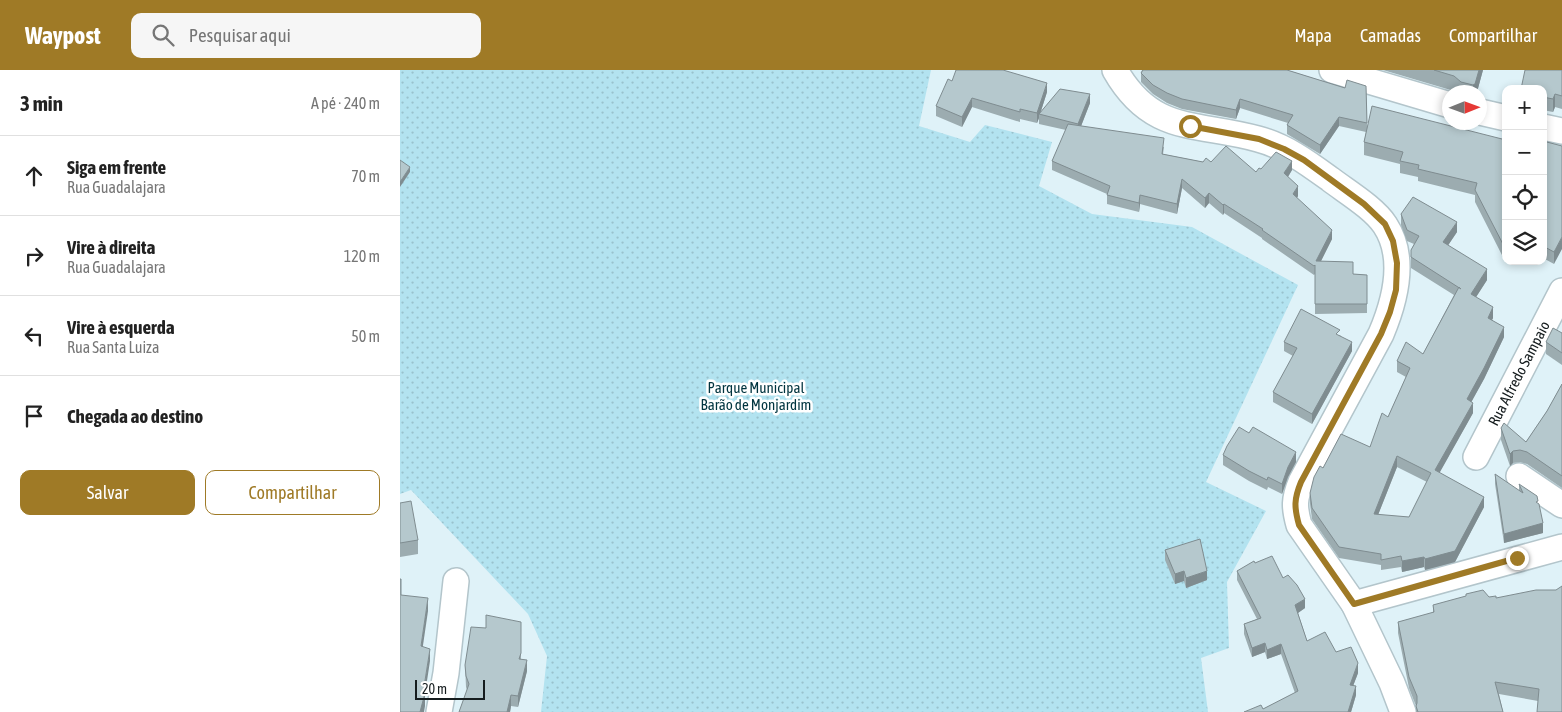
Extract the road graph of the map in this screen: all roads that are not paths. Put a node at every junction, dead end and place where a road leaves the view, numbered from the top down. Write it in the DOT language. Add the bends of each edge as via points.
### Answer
graph roads {
  1 [pos="1115,70"];
  2 [pos="1332,70"];
  3 [pos="1442,103"];
  4 [pos="1487,114"];
  5 [pos="1502,117"];
  6 [pos="1547,128"];
  7 [pos="1562,131"];
  8 [pos="1562,291"];
  9 [pos="1476,457"];
  10 [pos="1519,476"];
  11 [pos="1562,505"];
  12 [pos="1562,547"];
  13 [pos="456,581"];
  14 [pos="1354,604"];
  15 [pos="439,712"];
  16 [pos="1403,712"];
  1 -- 14 [label="street" via="1135,98 1165,119 1259,139 1304,160 1364,204 1385,224 1393,241 1397,263 1396,290 1390,312 1296,496 1299,525"];
  2 -- 3 [label="street"];
  4 -- 5 [label="street"];
  6 -- 7 [label="street"];
  8 -- 9 [label="street, Rua Alfredo Sampaio"];
  10 -- 11 [label="street"];
  12 -- 14 [label="street"];
  13 -- 15 [label="street"];
  14 -- 16 [label="street"];
}
